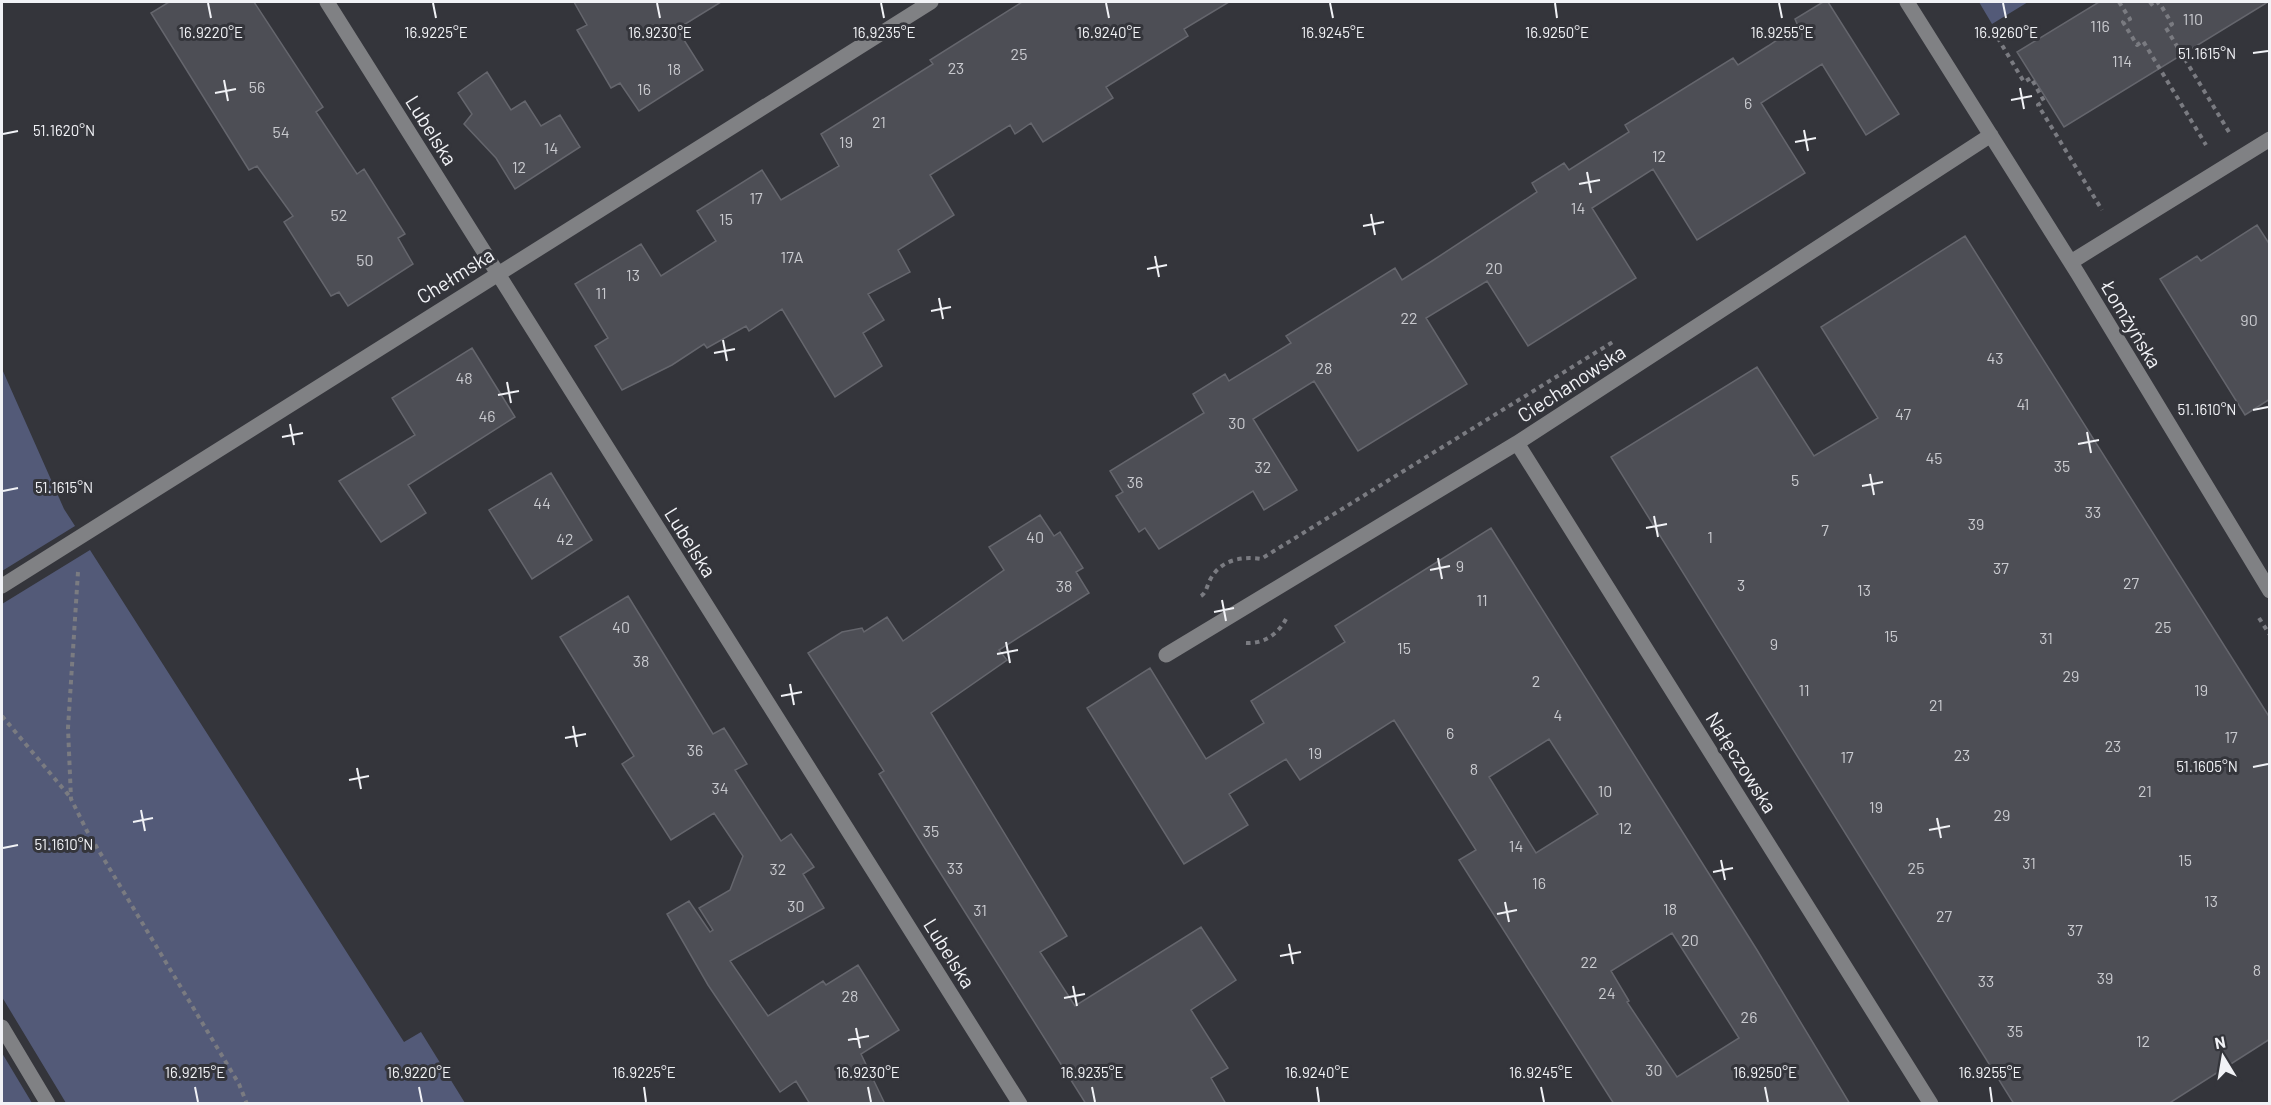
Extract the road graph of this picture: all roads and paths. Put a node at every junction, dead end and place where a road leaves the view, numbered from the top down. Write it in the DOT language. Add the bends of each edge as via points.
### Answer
graph roads {
  1 [pos="327,2"];
  2 [pos="931,2"];
  3 [pos="1906,2"];
  4 [pos="2119,2"];
  5 [pos="2150,2"];
  6 [pos="1993,30"];
  7 [pos="1991,135"];
  8 [pos="2270,139"];
  9 [pos="2243,155"];
  10 [pos="2221,170"];
  11 [pos="2106,218"];
  12 [pos="2071,262"];
  13 [pos="497,274"];
  14 [pos="1618,338"];
  15 [pos="1517,443"];
  16 [pos="80,539"];
  17 [pos="2,585"];
  18 [pos="2270,591"];
  19 [pos="1205,593"];
  20 [pos="1290,612"];
  21 [pos="1238,642"];
  22 [pos="1166,655"];
  23 [pos="2,716"];
  24 [pos="71,799"];
  25 [pos="2,1027"];
  26 [pos="48,1104"];
  27 [pos="248,1104"];
  28 [pos="1020,1104"];
  29 [pos="1931,1104"];
  1 -- 13 [label="street, Lubelska"];
  2 -- 13 [label="street, Chełmska"];
  3 -- 7 [label="street, Łomżyńska"];
  4 -- 10 [label="path" via="2130,19 2123,22 2137,45 2143,41"];
  5 -- 9 [label="path" via="2153,6 2159,2 2172,24 2166,28"];
  6 -- 11 [label="path" via="2024,82 2031,78 2044,100 2038,105"];
  7 -- 12 [label="street, Łomżyńska"];
  7 -- 15 [label="street, Ciechanowska"];
  8 -- 9 [label="street"];
  9 -- 10 [label="street"];
  10 -- 12 [label="street"];
  12 -- 18 [label="street, Łomżyńska"];
  13 -- 16 [label="street, Chełmska"];
  13 -- 28 [label="street, Lubelska"];
  14 -- 19 [label="path" via="1261,559 1242,557 1226,563 1213,574"];
  15 -- 22 [label="street, Ciechanowska"];
  15 -- 29 [label="street, Nałęczowska"];
  16 -- 17 [label="street, Chełmska"];
  16 -- 24 [label="path" via="68,728"];
  20 -- 21 [label="path" via="1282,627 1269,638"];
  23 -- 24 [label="path"];
  24 -- 27 [label="path"];
  25 -- 26 [label="street"];
}
